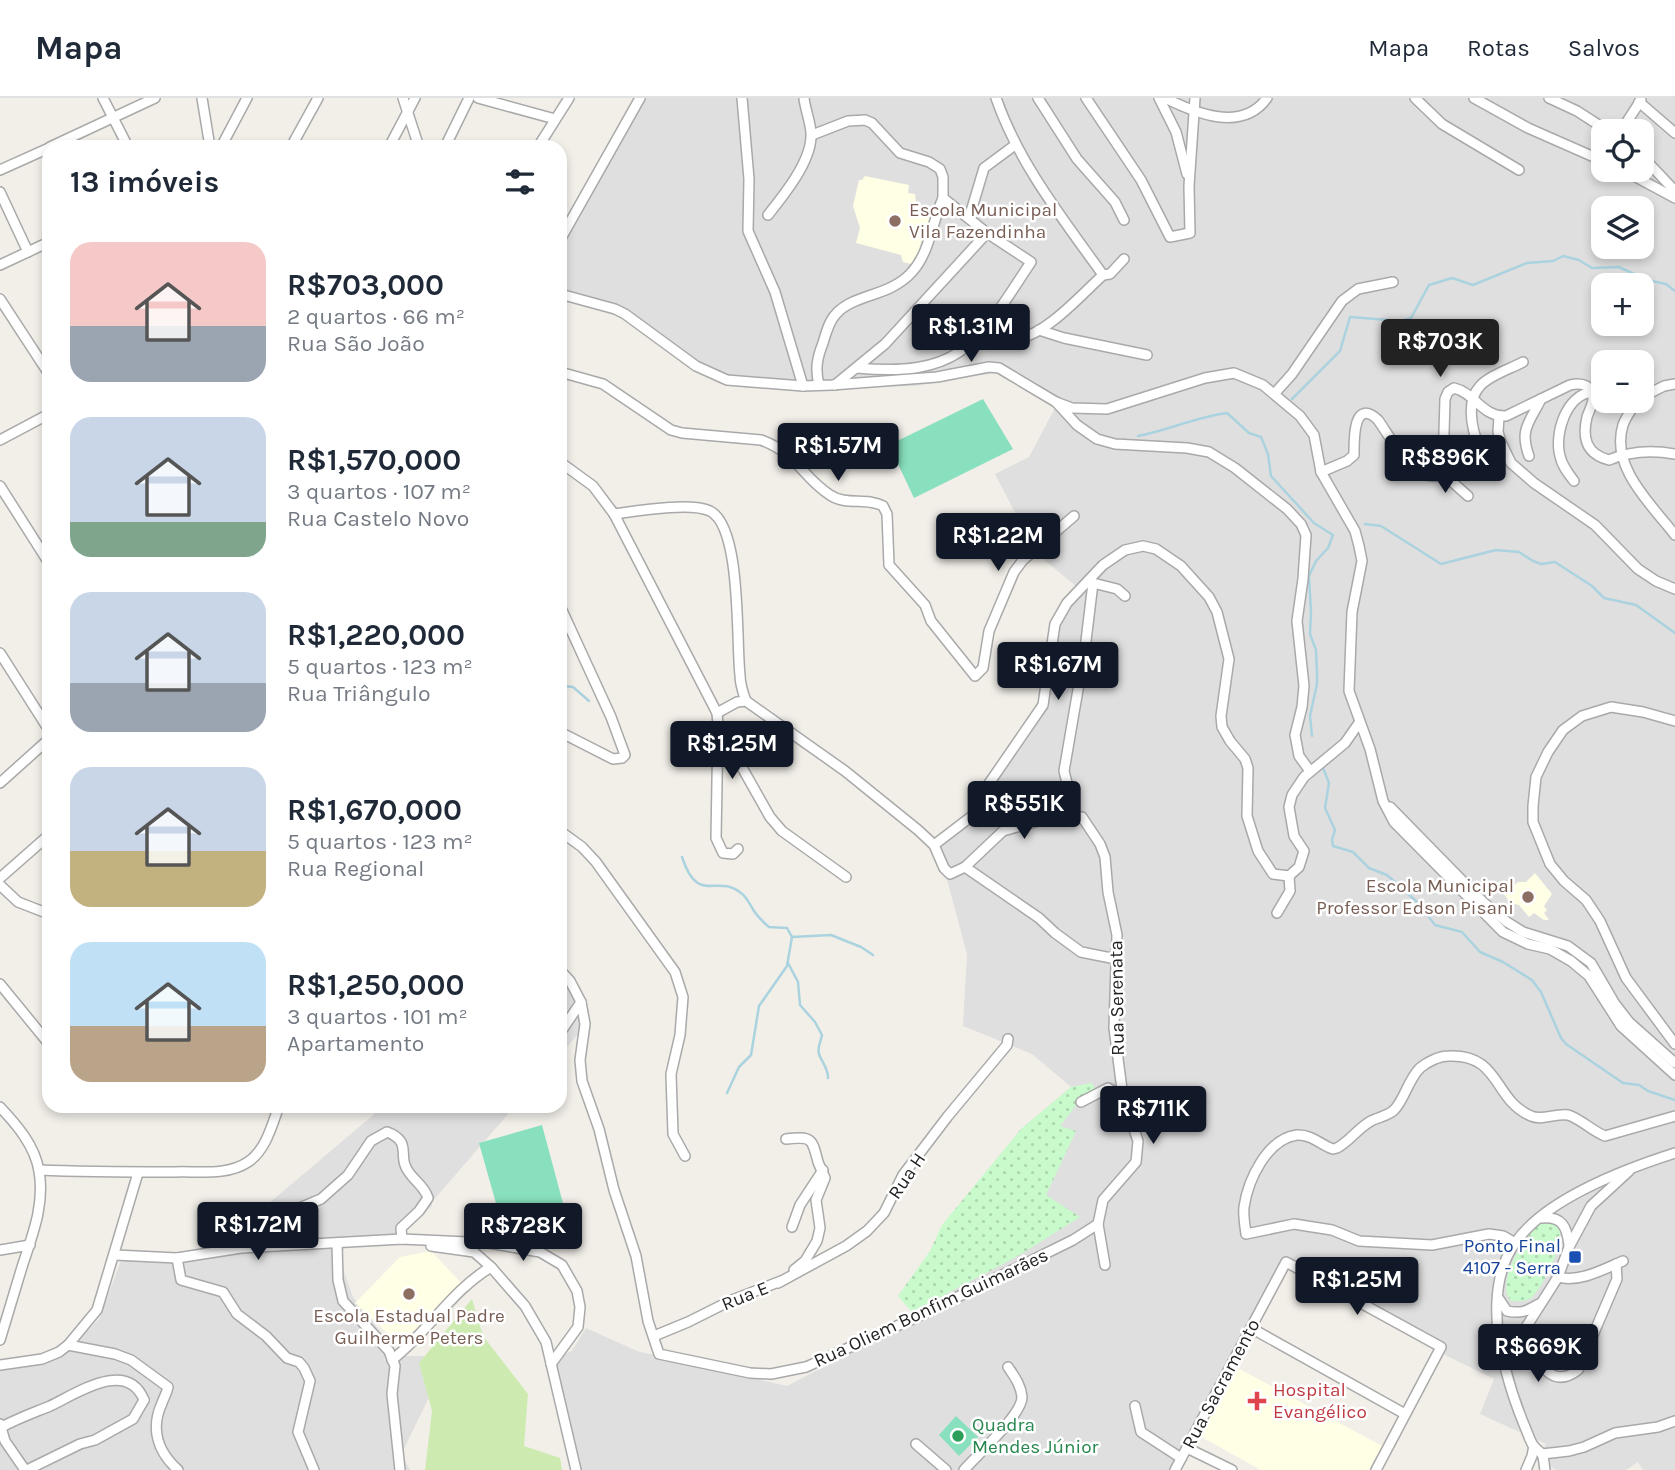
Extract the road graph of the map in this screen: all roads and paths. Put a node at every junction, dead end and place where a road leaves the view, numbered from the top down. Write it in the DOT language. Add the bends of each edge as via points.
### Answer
graph roads {
  1 [pos="103,98"];
  2 [pos="155,98"];
  3 [pos="202,98"];
  4 [pos="247,98"];
  5 [pos="318,98"];
  6 [pos="403,98"];
  7 [pos="415,98"];
  8 [pos="469,98"];
  9 [pos="478,98"];
  10 [pos="569,98"];
  11 [pos="640,98"];
  12 [pos="742,98"];
  13 [pos="804,98"];
  14 [pos="996,98"];
  15 [pos="1038,98"];
  16 [pos="1086,98"];
  17 [pos="1159,98"];
  18 [pos="1165,98"];
  19 [pos="1186,98"];
  20 [pos="1195,98"];
  21 [pos="1267,98"];
  22 [pos="1415,98"];
  23 [pos="1474,98"];
  24 [pos="1549,98"];
  25 [pos="1640,100"];
  26 [pos="408,111"];
  27 [pos="1195,113"];
  28 [pos="113,119"];
  29 [pos="555,119"];
  30 [pos="1628,119"];
  31 [pos="1591,120"];
  32 [pos="1675,133"];
  33 [pos="812,135"];
  34 [pos="66,140"];
  35 [pos="124,140"];
  36 [pos="209,140"];
  37 [pos="225,140"];
  38 [pos="295,140"];
  39 [pos="393,140"];
  40 [pos="417,140"];
  41 [pos="448,140"];
  42 [pos="542,140"];
  43 [pos="1015,145"];
  44 [pos="42,151"];
  45 [pos="1591,156"];
  46 [pos="1654,169"];
  47 [pos="0,170"];
  48 [pos="1519,170"];
  49 [pos="1649,182"];
  50 [pos="1189,186"];
  51 [pos="1675,191"];
  52 [pos="0,192"];
  53 [pos="943,198"];
  54 [pos="1675,198"];
  55 [pos="768,215"];
  56 [pos="969,218"];
  57 [pos="1124,220"];
  58 [pos="567,228"];
  59 [pos="987,233"];
  60 [pos="42,245"];
  61 [pos="27,252"];
  62 [pos="1124,259"];
  63 [pos="0,265"];
  64 [pos="1103,275"];
  65 [pos="1393,282"];
  66 [pos="567,296"];
  67 [pos="0,299"];
  68 [pos="985,330"];
  69 [pos="1039,330"];
  70 [pos="1147,355"];
  71 [pos="1523,362"];
  72 [pos="42,363"];
  73 [pos="857,368"];
  74 [pos="567,374"];
  75 [pos="1675,384"];
  76 [pos="819,385"];
  77 [pos="835,385"];
  78 [pos="803,386"];
  79 [pos="1591,391"];
  80 [pos="1654,391"];
  81 [pos="1591,392"];
  82 [pos="1275,393"];
  83 [pos="1472,397"];
  84 [pos="1541,399"];
  85 [pos="1056,402"];
  86 [pos="1591,408"];
  87 [pos="1629,413"];
  88 [pos="1499,417"];
  89 [pos="42,418"];
  90 [pos="0,440"];
  91 [pos="1675,454"];
  92 [pos="1621,455"];
  93 [pos="1530,456"];
  94 [pos="567,467"];
  95 [pos="1440,471"];
  96 [pos="1321,472"];
  97 [pos="1493,474"];
  98 [pos="1574,481"];
  99 [pos="0,486"];
  100 [pos="1468,496"];
  101 [pos="614,514"];
  102 [pos="1074,516"];
  103 [pos="1675,534"];
  104 [pos="42,552"];
  105 [pos="1091,580"];
  106 [pos="1675,589"];
  107 [pos="1125,596"];
  108 [pos="567,621"];
  109 [pos="0,653"];
  110 [pos="10,668"];
  111 [pos="0,676"];
  112 [pos="746,701"];
  113 [pos="717,713"];
  114 [pos="42,719"];
  115 [pos="1675,721"];
  116 [pos="1359,723"];
  117 [pos="718,725"];
  118 [pos="567,736"];
  119 [pos="42,745"];
  120 [pos="1310,771"];
  121 [pos="0,783"];
  122 [pos="1067,783"];
  123 [pos="1396,819"];
  124 [pos="567,836"];
  125 [pos="42,841"];
  126 [pos="934,845"];
  127 [pos="738,849"];
  128 [pos="965,867"];
  129 [pos="1289,876"];
  130 [pos="846,877"];
  131 [pos="0,878"];
  132 [pos="0,885"];
  133 [pos="42,911"];
  134 [pos="1276,913"];
  135 [pos="1116,959"];
  136 [pos="567,978"];
  137 [pos="0,984"];
  138 [pos="581,1002"];
  139 [pos="567,1023"];
  140 [pos="42,1035"];
  141 [pos="1008,1039"];
  142 [pos="1675,1044"];
  143 [pos="1675,1063"];
  144 [pos="1675,1075"];
  145 [pos="1123,1097"];
  146 [pos="1081,1102"];
  147 [pos="0,1107"];
  148 [pos="276,1113"];
  149 [pos="1675,1116"];
  150 [pos="786,1139"];
  151 [pos="1675,1151"];
  152 [pos="685,1156"];
  153 [pos="1632,1168"];
  154 [pos="39,1170"];
  155 [pos="822,1170"];
  156 [pos="138,1173"];
  157 [pos="1539,1218"];
  158 [pos="1098,1224"];
  159 [pos="792,1227"];
  160 [pos="402,1239"];
  161 [pos="337,1243"];
  162 [pos="1515,1243"];
  163 [pos="30,1245"];
  164 [pos="431,1246"];
  165 [pos="1569,1247"];
  166 [pos="0,1250"];
  167 [pos="218,1253"];
  168 [pos="115,1255"];
  169 [pos="177,1258"];
  170 [pos="1105,1265"];
  171 [pos="491,1267"];
  172 [pos="1558,1277"];
  173 [pos="778,1283"];
  174 [pos="1498,1297"];
  175 [pos="1542,1302"];
  176 [pos="1251,1328"];
  177 [pos="1523,1331"];
  178 [pos="654,1336"];
  179 [pos="0,1340"];
  180 [pos="68,1345"];
  181 [pos="392,1360"];
  182 [pos="551,1364"];
  183 [pos="0,1365"];
  184 [pos="1008,1367"];
  185 [pos="1505,1369"];
  186 [pos="144,1400"];
  187 [pos="162,1403"];
  188 [pos="1135,1406"];
  189 [pos="1405,1414"];
  190 [pos="1675,1421"];
  191 [pos="0,1426"];
  192 [pos="916,1444"];
  193 [pos="1534,1446"];
  194 [pos="1186,1448"];
  195 [pos="1542,1454"];
  196 [pos="1181,1458"];
  197 [pos="26,1470"];
  198 [pos="178,1470"];
  199 [pos="314,1470"];
  200 [pos="400,1470"];
  201 [pos="576,1470"];
  202 [pos="946,1470"];
  203 [pos="964,1470"];
  204 [pos="1175,1470"];
  205 [pos="1232,1470"];
  206 [pos="1376,1470"];
  207 [pos="1525,1470"];
  208 [pos="1545,1470"];
  1 -- 28 [label="street"];
  2 -- 28 [label="street"];
  3 -- 36 [label="street"];
  4 -- 37 [label="street"];
  5 -- 38 [label="street"];
  6 -- 26 [label="street"];
  7 -- 26 [label="street"];
  8 -- 41 [label="street"];
  9 -- 29 [label="street"];
  10 -- 29 [label="street"];
  11 -- 58 [label="street"];
  12 -- 78 [label="street" via="748,231 775,292"];
  13 -- 33 [label="street"];
  14 -- 43 [label="street"];
  15 -- 57 [label="street"];
  16 -- 50 [label="street" via="1141,180 1170,237 1190,233"];
  17 -- 50 [label="street" via="1175,132"];
  18 -- 27 [label="street"];
  19 -- 27 [label="street"];
  20 -- 27 [label="street"];
  21 -- 27 [label="street" via="1235,117"];
  22 -- 48 [label="street" via="1442,124"];
  23 -- 45 [label="street"];
  24 -- 31 [label="street"];
  25 -- 30 [label="street"];
  25 -- 32 [label="street"];
  26 -- 39 [label="street"];
  26 -- 40 [label="street"];
  27 -- 50 [label="street"];
  28 -- 34 [label="street"];
  28 -- 35 [label="street"];
  29 -- 42 [label="street"];
  33 -- 53 [label="street" via="848,121 872,123 900,153 940,169"];
  33 -- 55 [label="street" via="792,182"];
  43 -- 56 [label="street" via="984,168"];
  43 -- 64 [label="street"];
  44 -- 47 [label="street"];
  46 -- 51 [label="street"];
  49 -- 54 [label="street"];
  52 -- 61 [label="street"];
  53 -- 56 [label="street"];
  53 -- 76 [label="street" via="912,272 898,285 836,313 818,358"];
  56 -- 59 [label="street"];
  59 -- 68 [label="street" via="1031,262"];
  59 -- 73 [label="street" via="885,344"];
  60 -- 61 [label="street"];
  61 -- 63 [label="street"];
  62 -- 64 [label="street"];
  64 -- 69 [label="street"];
  65 -- 82 [label="street" via="1358,289 1342,301"];
  66 -- 78 [label="street" via="615,309 719,377"];
  67 -- 72 [label="street"];
  68 -- 69 [label="street" via="1008,338"];
  68 -- 73 [label="street" via="951,359 935,364 886,371"];
  69 -- 70 [label="street"];
  71 -- 83 [label="street" via="1481,384"];
  73 -- 77 [label="street"];
  74 -- 102 [label="street" via="603,384 671,430 772,444 796,460 829,495 880,503 885,509 889,565 925,605 938,631 975,676 983,668 989,631 1014,572"];
  75 -- 80 [label="street"];
  76 -- 77 [label="street"];
  76 -- 78 [label="street"];
  77 -- 85 [label="street" via="937,377 989,367 999,368"];
  79 -- 84 [label="street" via="1579,383"];
  81 -- 98 [label="street" via="1579,396 1560,429 1559,454"];
  82 -- 85 [label="street" via="1244,376 1226,373 1107,409 1072,408"];
  82 -- 96 [label="street" via="1314,435"];
  83 -- 88 [label="street"];
  83 -- 95 [label="street" via="1464,390 1448,392"];
  83 -- 97 [label="street" via="1479,453"];
  84 -- 88 [label="street"];
  84 -- 93 [label="street" via="1525,429"];
  85 -- 120 [label="street" via="1097,439 1209,452 1301,524 1306,535 1297,621 1304,686 1295,735 1299,755"];
  86 -- 92 [label="street" via="1584,435 1588,448 1609,460"];
  87 -- 92 [label="street" via="1623,423"];
  88 -- 106 [label="street" via="1498,432 1511,463 1595,524 1638,569"];
  89 -- 90 [label="street"];
  91 -- 92 [label="street"];
  92 -- 103 [label="street" via="1637,488"];
  94 -- 101 [label="street" via="593,486"];
  95 -- 96 [label="street" via="1429,477 1415,470 1378,420 1364,413 1357,422 1354,455"];
  95 -- 100 [label="street"];
  96 -- 116 [label="street" via="1354,531 1363,561 1352,612 1349,673 1349,691"];
  99 -- 104 [label="street"];
  101 -- 112 [label="street" via="700,508 717,516 732,556 740,677"];
  101 -- 113 [label="street"];
  105 -- 107 [label="street"];
  105 -- 122 [label="street" via="1067,742"];
  105 -- 126 [label="street" via="1067,603 1055,624 1043,705 972,816"];
  105 -- 129 [label="street" via="1125,550 1143,546 1168,556 1209,597 1221,622 1229,659 1222,727 1248,768 1247,816 1258,851 1273,874"];
  108 -- 118 [label="street" via="625,755 613,759"];
  109 -- 110 [label="street"];
  110 -- 111 [label="street"];
  110 -- 114 [label="street"];
  112 -- 113 [label="street"];
  112 -- 126 [label="street" via="860,783"];
  113 -- 117 [label="street"];
  115 -- 142 [label="street" via="1611,707 1582,716 1563,730 1536,777 1533,822 1550,864 1586,900 1626,978"];
  116 -- 120 [label="street" via="1345,743"];
  116 -- 123 [label="street" via="1383,801"];
  117 -- 127 [label="street" via="716,838 723,853 733,854"];
  117 -- 130 [label="street" via="776,824"];
  119 -- 121 [label="street"];
  120 -- 129 [label="street" via="1289,807 1294,836 1304,851 1299,867"];
  123 -- 143 [label="street" via="1515,928 1556,940 1591,963 1629,1022"];
  123 -- 144 [label="street" via="1503,932 1550,949 1589,976 1621,1026"];
  124 -- 152 [label="street" via="596,862 676,972 683,997 671,1074 673,1134"];
  125 -- 131 [label="street"];
  126 -- 128 [label="street" via="950,874"];
  128 -- 135 [label="street" via="1081,952"];
  128 -- 135 [label="street, Rua Serenata" via="1003,831 1055,816 1082,817 1105,857 1117,935"];
  129 -- 134 [label="street" via="1290,891"];
  132 -- 133 [label="street" via="18,902"];
  135 -- 145 [label="street, Rua Serenata" via="1114,1028"];
  136 -- 138 [label="street, Rua Oliem Bonfim Guimarães"];
  137 -- 140 [label="street"];
  138 -- 139 [label="street"];
  138 -- 178 [label="street, Rua Oliem Bonfim Guimarães" via="585,1024 582,1081 636,1256"];
  141 -- 173 [label="street, Rua H" via="903,1175 884,1213 846,1246"];
  145 -- 146 [label="street" via="1108,1088"];
  145 -- 158 [label="street, Rua Serenata" via="1138,1141 1138,1156 1103,1200"];
  147 -- 154 [label="street" via="24,1136"];
  148 -- 156 [label="street" via="265,1143 248,1161 215,1171"];
  149 -- 162 [label="street" via="1605,1136 1573,1117 1529,1115 1483,1064 1458,1055 1444,1056 1422,1066 1394,1110 1371,1121 1337,1148 1298,1135 1274,1145 1258,1170 1244,1208 1246,1234 1294,1224 1332,1230 1359,1241 1432,1245 1489,1234"];
  150 -- 155 [label="street" via="810,1141"];
  151 -- 153 [label="street"];
  153 -- 157 [label="street" via="1593,1184"];
  153 -- 165 [label="street" via="1591,1206"];
  154 -- 156 [label="street"];
  154 -- 163 [label="street" via="40,1208"];
  155 -- 159 [label="street"];
  155 -- 173 [label="street, Rua E" via="825,1178 816,1200 817,1241 805,1261"];
  156 -- 168 [label="street"];
  157 -- 162 [label="street"];
  157 -- 165 [label="street" via="1553,1217 1562,1223"];
  158 -- 170 [label="street"];
  158 -- 178 [label="street, Rua Oliem Bonfim Guimarães" via="919,1316 806,1367 750,1373 659,1354"];
  160 -- 161 [label="street"];
  160 -- 167 [label="street" via="401,1228 428,1198 404,1163 402,1144 387,1132 371,1141 335,1189 247,1230"];
  160 -- 182 [label="street" via="489,1243 555,1259 571,1280 580,1307 579,1327"];
  161 -- 167 [label="street"];
  161 -- 181 [label="street" via="343,1301"];
  162 -- 174 [label="street" via="1500,1278"];
  163 -- 166 [label="street"];
  163 -- 179 [label="street"];
  164 -- 171 [label="street" via="474,1252"];
  165 -- 172 [label="street"];
  167 -- 169 [label="street"];
  168 -- 169 [label="street"];
  168 -- 180 [label="street" via="97,1310"];
  169 -- 199 [label="street" via="181,1280 225,1294 237,1314 304,1368 310,1381 298,1432"];
  171 -- 181 [label="street" via="475,1277"];
  171 -- 182 [label="street" via="525,1306 546,1342"];
  172 -- 175 [label="street"];
  172 -- 177 [label="street" via="1578,1278 1620,1262 1578,1370 1561,1378 1547,1373"];
  173 -- 178 [label="street, Rua E"];
  174 -- 175 [label="street" via="1507,1311 1516,1313"];
  174 -- 185 [label="street" via="1499,1344"];
  175 -- 177 [label="street"];
  176 -- 189 [label="street"];
  176 -- 189 [label="street, Rua Sacramento" via="1286,1262 1441,1347"];
  176 -- 194 [label="street, Rua Sacramento"];
  177 -- 185 [label="street"];
  180 -- 183 [label="street" via="42,1359"];
  180 -- 187 [label="street" via="131,1360 168,1387"];
  181 -- 200 [label="street"];
  182 -- 201 [label="street"];
  184 -- 203 [label="street" via="1022,1400 1016,1413"];
  185 -- 193 [label="street"];
  186 -- 187 [label="street"];
  186 -- 191 [label="street" via="141,1391 125,1381 109,1381"];
  186 -- 197 [label="street" via="133,1419"];
  187 -- 198 [label="street" via="156,1434 159,1447"];
  188 -- 196 [label="street" via="1141,1432"];
  189 -- 206 [label="street"];
  190 -- 195 [label="street"];
  191 -- 197 [label="street"];
  192 -- 202 [label="street"];
  193 -- 195 [label="street"];
  193 -- 207 [label="street"];
  194 -- 196 [label="street, Rua Sacramento"];
  194 -- 205 [label="street"];
  195 -- 208 [label="street"];
  196 -- 204 [label="street, Rua Sacramento"];
}
